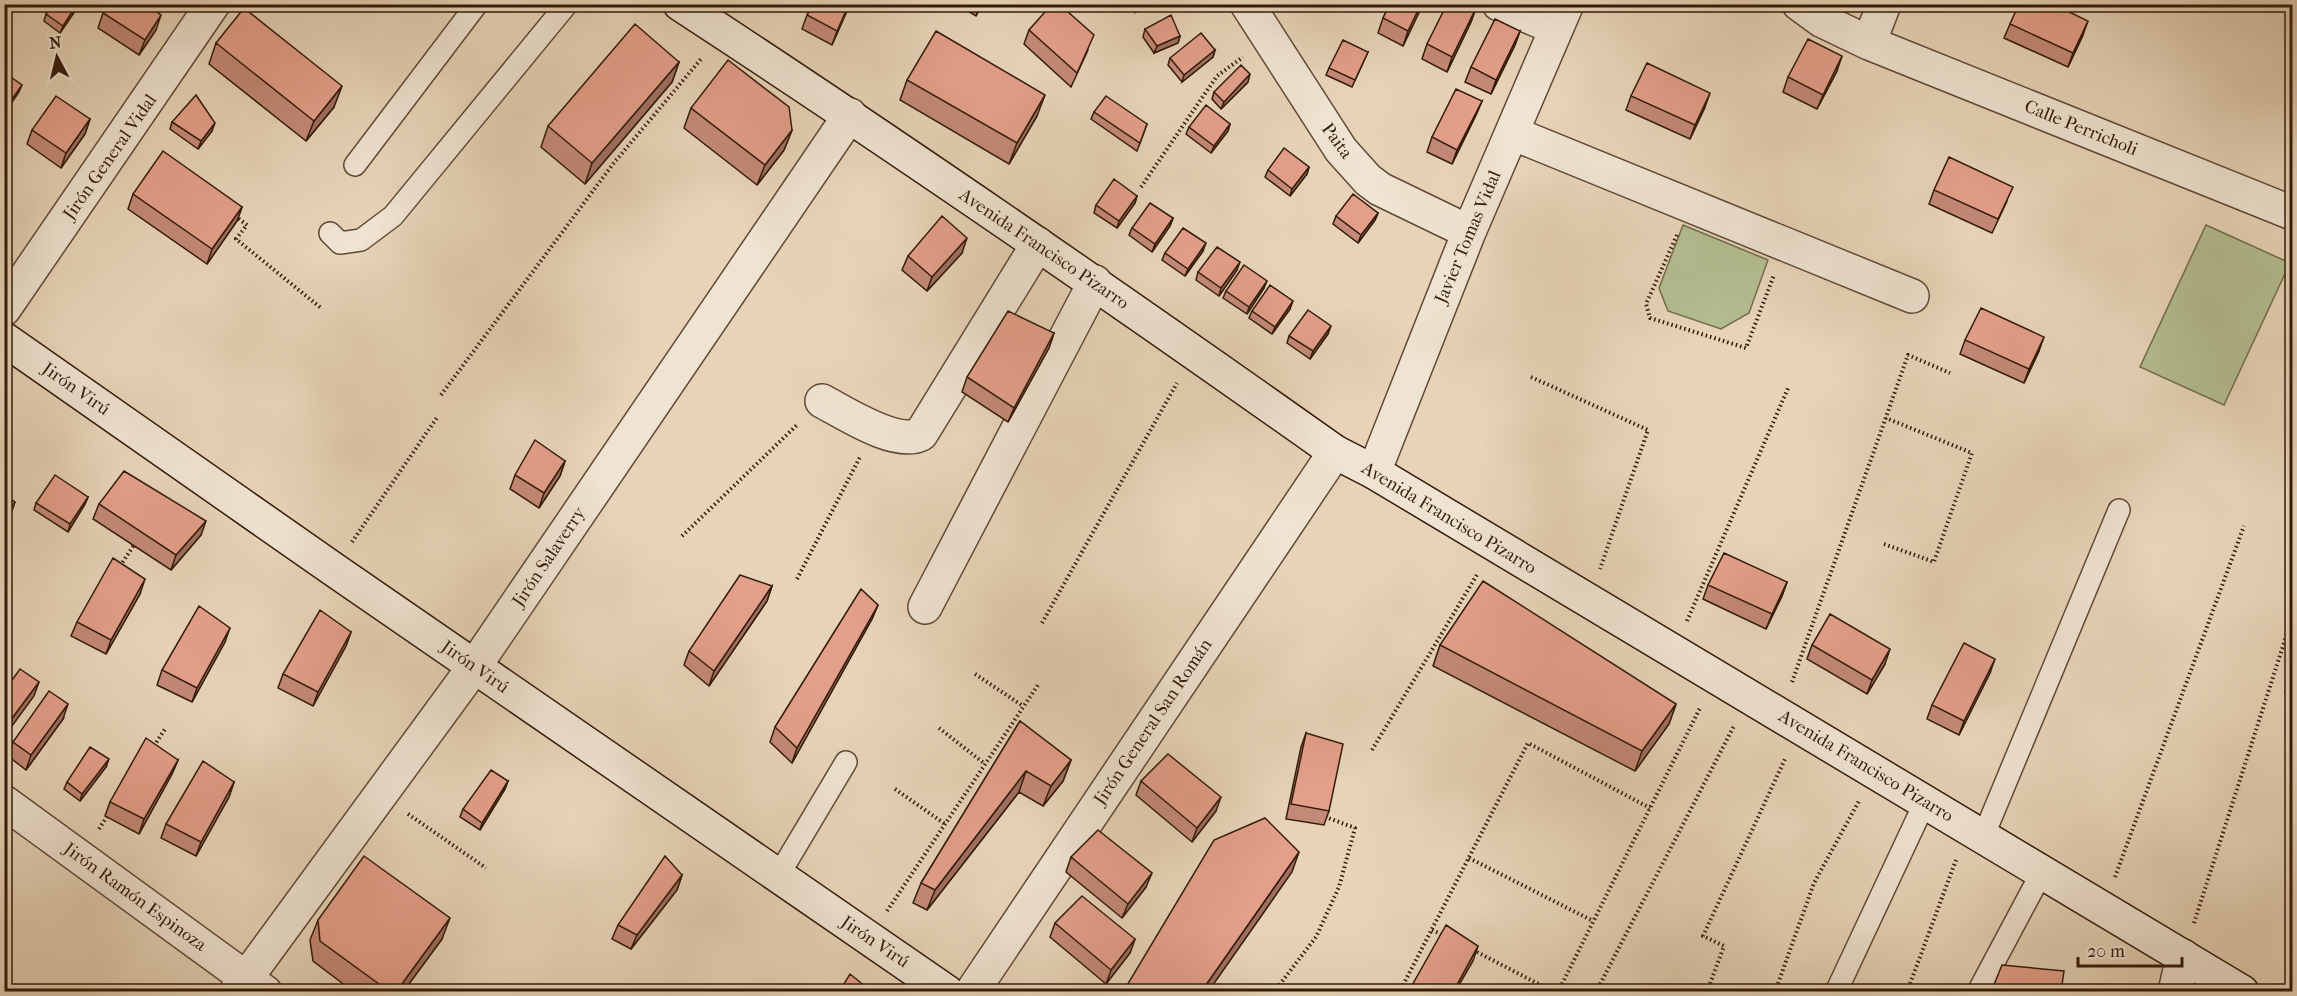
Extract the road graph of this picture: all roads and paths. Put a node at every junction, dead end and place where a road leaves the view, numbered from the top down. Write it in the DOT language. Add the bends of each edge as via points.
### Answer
graph roads {
  1 [pos="213,4"];
  2 [pos="477,4"];
  3 [pos="567,4"];
  4 [pos="680,4"];
  5 [pos="1247,4"];
  6 [pos="1499,4"];
  7 [pos="1799,4"];
  8 [pos="1884,4"];
  9 [pos="1561,16"];
  10 [pos="724,33"];
  11 [pos="1268,38"];
  12 [pos="1869,44"];
  13 [pos="850,115"];
  14 [pos="1512,133"];
  15 [pos="355,165"];
  16 [pos="1141,187"];
  17 [pos="228,210"];
  18 [pos="2292,213"];
  19 [pos="1681,225"];
  20 [pos="1469,232"];
  21 [pos="330,233"];
  22 [pos="1038,244"];
  23 [pos="1787,244"];
  24 [pos="1095,282"];
  25 [pos="1912,296"];
  26 [pos="321,308"];
  27 [pos="4,309"];
  28 [pos="4,339"];
  29 [pos="1194,352"];
  30 [pos="1950,373"];
  31 [pos="1531,377"];
  32 [pos="1790,386"];
  33 [pos="441,395"];
  34 [pos="822,401"];
  35 [pos="438,416"];
  36 [pos="1886,418"];
  37 [pos="875,430"];
  38 [pos="1335,452"];
  39 [pos="1374,472"];
  40 [pos="2119,510"];
  41 [pos="2244,526"];
  42 [pos="141,534"];
  43 [pos="682,536"];
  44 [pos="1884,544"];
  45 [pos="1500,548"];
  46 [pos="333,569"];
  47 [pos="116,573"];
  48 [pos="797,579"];
  49 [pos="1590,601"];
  50 [pos="926,607"];
  51 [pos="2292,618"];
  52 [pos="1042,623"];
  53 [pos="1674,652"];
  54 [pos="474,667"];
  55 [pos="975,674"];
  56 [pos="1714,676"];
  57 [pos="1038,685"];
  58 [pos="1747,695"];
  59 [pos="1023,706"];
  60 [pos="1789,720"];
  61 [pos="165,729"];
  62 [pos="939,729"];
  63 [pos="1005,735"];
  64 [pos="1014,742"];
  65 [pos="152,749"];
  66 [pos="1372,750"];
  67 [pos="846,762"];
  68 [pos="985,764"];
  69 [pos="1874,771"];
  70 [pos="895,789"];
  71 [pos="382,796"];
  72 [pos="4,802"];
  73 [pos="1925,802"];
  74 [pos="112,808"];
  75 [pos="1650,808"];
  76 [pos="1313,813"];
  77 [pos="945,824"];
  78 [pos="1976,833"];
  79 [pos="80,857"];
  80 [pos="1469,858"];
  81 [pos="486,868"];
  82 [pos="2042,872"];
  83 [pos="778,876"];
  84 [pos="2103,908"];
  85 [pos="1593,921"];
  86 [pos="1432,930"];
  87 [pos="869,938"];
  88 [pos="1452,940"];
  89 [pos="1462,945"];
  90 [pos="2183,956"];
  91 [pos="249,987"];
  92 [pos="1401,989"];
  93 [pos="947,992"];
  94 [pos="972,992"];
  95 [pos="1274,992"];
  96 [pos="1556,992"];
  97 [pos="1596,992"];
  98 [pos="1707,992"];
  99 [pos="1774,992"];
  100 [pos="1836,992"];
  101 [pos="1907,992"];
  102 [pos="1978,992"];
  103 [pos="2175,992"];
  104 [pos="2242,992"];
  1 -- 27 [label="street, Jirón General Vidal"];
  2 -- 15 [label="lane"];
  3 -- 21 [label="lane" via="393,216 361,240 340,243"];
  4 -- 10 [label="street, Avenida Francisco Pizarro"];
  5 -- 11 [label="street, Paita"];
  6 -- 9 [label="street"];
  7 -- 12 [label="street, Calle Perricholi"];
  8 -- 12 [label="street"];
  9 -- 14 [label="street, Javier Tomas Vidal"];
  10 -- 13 [label="street, Avenida Francisco Pizarro"];
  10 -- 33 [label="path" via="613,164"];
  11 -- 16 [label="path" via="1217,76"];
  11 -- 20 [label="street, Paita" via="1341,150 1368,180"];
  12 -- 18 [label="street, Calle Perricholi"];
  13 -- 22 [label="street, Avenida Francisco Pizarro"];
  13 -- 54 [label="street, Jirón Salaverry"];
  14 -- 20 [label="street, Javier Tomas Vidal"];
  14 -- 23 [label="street"];
  17 -- 26 [label="path" via="247,225 236,239"];
  19 -- 23 [label="path" via="1646,304 1650,318 1746,348"];
  20 -- 39 [label="street, Javier Tomas Vidal"];
  22 -- 24 [label="street, Avenida Francisco Pizarro"];
  22 -- 37 [label="street" via="921,434 913,438"];
  23 -- 25 [label="street"];
  24 -- 29 [label="street, Avenida Francisco Pizarro"];
  24 -- 50 [label="street"];
  28 -- 46 [label="street, Jirón Virú"];
  29 -- 38 [label="street, Avenida Francisco Pizarro"];
  29 -- 52 [label="path"];
  30 -- 36 [label="path" via="1908,355"];
  31 -- 49 [label="path" via="1648,430"];
  32 -- 53 [label="path"];
  34 -- 37 [label="street"];
  34 -- 43 [label="path"];
  35 -- 46 [label="path"];
  36 -- 44 [label="path" via="1972,453 1934,562"];
  36 -- 60 [label="path"];
  37 -- 48 [label="path"];
  38 -- 39 [label="street, Avenida Francisco Pizarro"];
  38 -- 94 [label="street, Jirón General San Román"];
  39 -- 45 [label="street, Avenida Francisco Pizarro"];
  40 -- 78 [label="lane"];
  41 -- 84 [label="path"];
  42 -- 47 [label="path"];
  45 -- 49 [label="street, Avenida Francisco Pizarro"];
  45 -- 66 [label="path" via="1488,555"];
  46 -- 54 [label="street, Jirón Virú"];
  49 -- 53 [label="street, Avenida Francisco Pizarro"];
  51 -- 90 [label="path"];
  53 -- 56 [label="street, Avenida Francisco Pizarro"];
  54 -- 71 [label="street, Jirón Salaverry"];
  54 -- 83 [label="street, Jirón Virú"];
  55 -- 59 [label="path"];
  56 -- 58 [label="street, Avenida Francisco Pizarro"];
  56 -- 75 [label="path"];
  57 -- 59 [label="path"];
  58 -- 60 [label="street, Avenida Francisco Pizarro"];
  58 -- 97 [label="path"];
  59 -- 63 [label="path"];
  60 -- 69 [label="street, Avenida Francisco Pizarro"];
  60 -- 98 [label="path" via="1703,936 1724,946"];
  61 -- 65 [label="path"];
  62 -- 68 [label="path"];
  63 -- 64 [label="path"];
  63 -- 68 [label="path"];
  67 -- 83 [label="lane"];
  68 -- 77 [label="path"];
  69 -- 73 [label="street, Avenida Francisco Pizarro"];
  69 -- 99 [label="path" via="1814,883"];
  70 -- 77 [label="path"];
  71 -- 81 [label="path"];
  71 -- 91 [label="street, Jirón Salaverry"];
  72 -- 79 [label="street, Jirón Ramón Espinoza"];
  73 -- 78 [label="street, Avenida Francisco Pizarro"];
  73 -- 100 [label="lane"];
  74 -- 79 [label="path"];
  75 -- 80 [label="path" via="1528,743"];
  75 -- 85 [label="path"];
  76 -- 95 [label="path" via="1355,828 1339,887 1316,937"];
  77 -- 87 [label="path"];
  78 -- 82 [label="street, Avenida Francisco Pizarro"];
  78 -- 101 [label="path"];
  79 -- 91 [label="street, Jirón Ramón Espinoza"];
  80 -- 85 [label="path"];
  80 -- 86 [label="path"];
  82 -- 84 [label="street, Avenida Francisco Pizarro"];
  82 -- 102 [label="lane"];
  83 -- 87 [label="street, Jirón Virú"];
  84 -- 90 [label="street, Avenida Francisco Pizarro"];
  85 -- 96 [label="path"];
  86 -- 88 [label="path"];
  86 -- 92 [label="path"];
  87 -- 93 [label="street, Jirón Virú"];
  89 -- 96 [label="path"];
  90 -- 103 [label="street"];
  90 -- 104 [label="street, Avenida Francisco Pizarro"];
}
